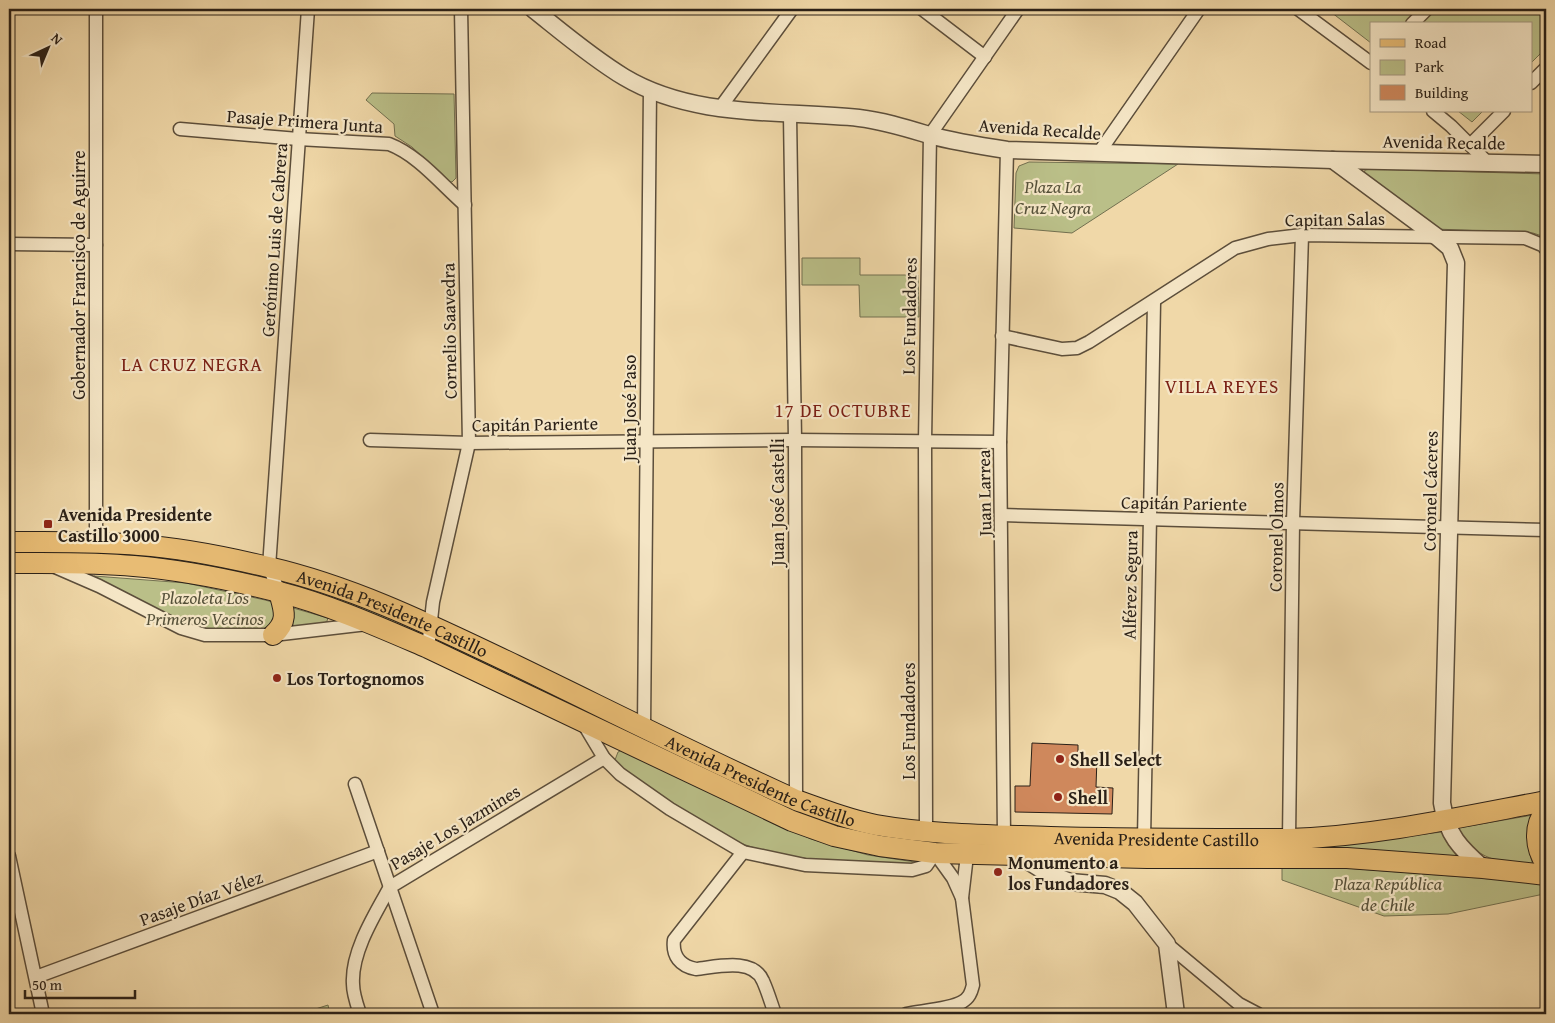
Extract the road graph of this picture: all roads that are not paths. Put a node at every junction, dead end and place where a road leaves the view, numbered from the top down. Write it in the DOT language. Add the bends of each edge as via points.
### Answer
graph roads {
  1 [pos="96,9"];
  2 [pos="308,9"];
  3 [pos="461,9"];
  4 [pos="533,9"];
  5 [pos="792,9"];
  6 [pos="922,9"];
  7 [pos="1018,9"];
  8 [pos="1200,9"];
  9 [pos="1298,9"];
  10 [pos="1427,9"];
  11 [pos="1414,22"];
  12 [pos="985,57"];
  13 [pos="1370,62"];
  14 [pos="1546,68"];
  15 [pos="1532,83"];
  16 [pos="650,89"];
  17 [pos="720,108"];
  18 [pos="1434,112"];
  19 [pos="1503,112"];
  20 [pos="790,115"];
  21 [pos="180,129"];
  22 [pos="930,135"];
  23 [pos="298,139"];
  24 [pos="1471,144"];
  25 [pos="1007,150"];
  26 [pos="1098,154"];
  27 [pos="1333,160"];
  28 [pos="1488,163"];
  29 [pos="1546,164"];
  30 [pos="464,205"];
  31 [pos="1302,235"];
  32 [pos="1437,237"];
  33 [pos="9,244"];
  34 [pos="96,245"];
  35 [pos="1546,249"];
  36 [pos="1154,302"];
  37 [pos="1002,336"];
  38 [pos="370,440"];
  39 [pos="795,440"];
  40 [pos="647,441"];
  41 [pos="925,441"];
  42 [pos="469,442"];
  43 [pos="1000,442"];
  44 [pos="1002,515"];
  45 [pos="1149,520"];
  46 [pos="1293,522"];
  47 [pos="1449,527"];
  48 [pos="1546,530"];
  49 [pos="9,542"];
  50 [pos="96,542"];
  51 [pos="9,563"];
  52 [pos="46,563"];
  53 [pos="269,567"];
  54 [pos="279,592"];
  55 [pos="372,624"];
  56 [pos="430,625"];
  57 [pos="273,635"];
  58 [pos="428,648"];
  59 [pos="581,721"];
  60 [pos="644,727"];
  61 [pos="604,758"];
  62 [pos="355,784"];
  63 [pos="796,800"];
  64 [pos="1546,801"];
  65 [pos="1546,810"];
  66 [pos="1445,821"];
  67 [pos="926,831"];
  68 [pos="1004,836"];
  69 [pos="1144,839"];
  70 [pos="1289,839"];
  71 [pos="378,851"];
  72 [pos="743,852"];
  73 [pos="935,853"];
  74 [pos="967,855"];
  75 [pos="9,856"];
  76 [pos="1020,856"];
  77 [pos="1546,864"];
  78 [pos="1483,868"];
  79 [pos="1546,875"];
  80 [pos="390,887"];
  81 [pos="962,898"];
  82 [pos="1167,944"];
  83 [pos="36,977"];
  84 [pos="44,1014"];
  85 [pos="360,1014"];
  86 [pos="433,1014"];
  87 [pos="775,1014"];
  88 [pos="906,1014"];
  89 [pos="1176,1014"];
  90 [pos="1258,1014"];
  1 -- 34 [label="street, Gobernador Francisco de Aguirre"];
  2 -- 23 [label="street, Gerónimo Luis de Cabrera"];
  3 -- 30 [label="street, Cornelio Saavedra"];
  4 -- 16 [label="street, Avenida Recalde" via="624,77"];
  5 -- 17 [label="street"];
  6 -- 12 [label="street"];
  7 -- 12 [label="street"];
  8 -- 26 [label="street"];
  9 -- 13 [label="street"];
  10 -- 11 [label="street"];
  12 -- 22 [label="street"];
  14 -- 15 [label="street"];
  16 -- 17 [label="street, Avenida Recalde"];
  16 -- 40 [label="street, Juan José Paso"];
  17 -- 20 [label="street, Avenida Recalde"];
  18 -- 24 [label="street"];
  19 -- 24 [label="street"];
  20 -- 22 [label="street, Avenida Recalde" via="859,118"];
  20 -- 39 [label="street, Juan José Castelli"];
  21 -- 23 [label="street, Pasaje Primera Junta"];
  22 -- 25 [label="street, Avenida Recalde"];
  22 -- 41 [label="street, Los Fundadores"];
  23 -- 30 [label="street, Pasaje Primera Junta" via="388,144 401,149"];
  23 -- 53 [label="street, Gerónimo Luis de Cabrera"];
  24 -- 28 [label="street"];
  25 -- 26 [label="street, Avenida Recalde"];
  25 -- 37 [label="street, Juan Larrea"];
  26 -- 27 [label="street, Avenida Recalde"];
  27 -- 28 [label="street, Avenida Recalde"];
  27 -- 32 [label="street, Coronel Cáceres"];
  28 -- 29 [label="street, Avenida Recalde"];
  30 -- 42 [label="street, Cornelio Saavedra"];
  31 -- 32 [label="street, Capitan Salas"];
  31 -- 36 [label="street, Capitan Salas" via="1268,239 1235,248"];
  31 -- 46 [label="street, Coronel Olmos"];
  32 -- 35 [label="street, Capitan Salas" via="1526,238"];
  32 -- 47 [label="street, Coronel Cáceres" via="1450,248 1456,263"];
  33 -- 34 [label="street"];
  34 -- 50 [label="street, Gobernador Francisco de Aguirre"];
  36 -- 37 [label="street, Capitan Salas" via="1077,348 1062,349"];
  36 -- 45 [label="street, Alférez Segura"];
  37 -- 43 [label="street, Juan Larrea"];
  38 -- 42 [label="street, Capitán Pariente"];
  39 -- 40 [label="street, Capitán Pariente"];
  39 -- 41 [label="street, Capitán Pariente"];
  39 -- 63 [label="street, Juan José Castelli"];
  40 -- 42 [label="street, Capitán Pariente"];
  40 -- 60 [label="street, Juan José Paso"];
  41 -- 43 [label="street, Capitán Pariente"];
  41 -- 67 [label="street, Los Fundadores"];
  42 -- 56 [label="street, Cornelio Saavedra"];
  43 -- 44 [label="street, Juan Larrea"];
  44 -- 45 [label="street, Capitán Pariente"];
  44 -- 68 [label="street, Juan Larrea"];
  45 -- 46 [label="street, Capitán Pariente"];
  45 -- 69 [label="street, Alférez Segura"];
  46 -- 47 [label="street, Capitán Pariente"];
  46 -- 70 [label="street, Coronel Olmos"];
  47 -- 48 [label="street, Capitán Pariente"];
  47 -- 66 [label="street, Coronel Cáceres" via="1442,803"];
  49 -- 50 [label="main road, Avenida Presidente Castillo"];
  50 -- 53 [label="main road, Avenida Presidente Castillo" via="141,545"];
  51 -- 52 [label="main road, Avenida Presidente Castillo"];
  52 -- 54 [label="main road, Avenida Presidente Castillo" via="133,566 206,576"];
  52 -- 57 [label="street" via="181,628 206,635"];
  53 -- 54 [label="street, Gerónimo Luis de Cabrera"];
  53 -- 56 [label="main road, Avenida Presidente Castillo" via="327,584"];
  54 -- 55 [label="main road, Avenida Presidente Castillo"];
  54 -- 57 [label="main road" via="284,622"];
  55 -- 57 [label="street"];
  55 -- 58 [label="main road, Avenida Presidente Castillo"];
  56 -- 58 [label="street, Cornelio Saavedra"];
  56 -- 60 [label="main road, Avenida Presidente Castillo"];
  58 -- 59 [label="main road, Avenida Presidente Castillo"];
  59 -- 61 [label="street"];
  59 -- 73 [label="main road, Avenida Presidente Castillo" via="792,821 834,836"];
  60 -- 63 [label="main road, Avenida Presidente Castillo"];
  61 -- 72 [label="street" via="620,774 670,809"];
  61 -- 80 [label="street, Pasaje Los Jazmines"];
  62 -- 71 [label="street"];
  63 -- 67 [label="main road, Avenida Presidente Castillo" via="875,825"];
  64 -- 66 [label="main road, Avenida Presidente Castillo"];
  65 -- 77 [label="main road" via="1537,832 1539,850"];
  66 -- 70 [label="main road, Avenida Presidente Castillo"];
  66 -- 78 [label="street, Coronel Cáceres" via="1460,848"];
  67 -- 68 [label="main road, Avenida Presidente Castillo"];
  68 -- 69 [label="main road, Avenida Presidente Castillo"];
  69 -- 70 [label="main road, Avenida Presidente Castillo"];
  71 -- 80 [label="street"];
  71 -- 83 [label="street, Pasaje Díaz Vélez"];
  72 -- 73 [label="street" via="805,865 912,870 926,866"];
  72 -- 87 [label="street" via="674,940 674,953 689,967 745,966 755,971 763,980"];
  73 -- 74 [label="main road, Avenida Presidente Castillo"];
  73 -- 81 [label="street" via="953,878"];
  74 -- 76 [label="main road, Avenida Presidente Castillo"];
  74 -- 81 [label="street"];
  75 -- 83 [label="street"];
  76 -- 78 [label="main road, Avenida Presidente Castillo" via="1347,858"];
  76 -- 82 [label="street" via="1047,873 1070,882 1105,885 1120,891 1135,903"];
  78 -- 79 [label="main road, Avenida Presidente Castillo"];
  80 -- 85 [label="street, Pasaje Los Jazmines" via="373,917 355,963 353,984"];
  80 -- 86 [label="street"];
  81 -- 88 [label="street" via="973,986 968,998 957,1004"];
  82 -- 89 [label="street"];
  82 -- 90 [label="street" via="1239,1004"];
  83 -- 84 [label="street"];
}
